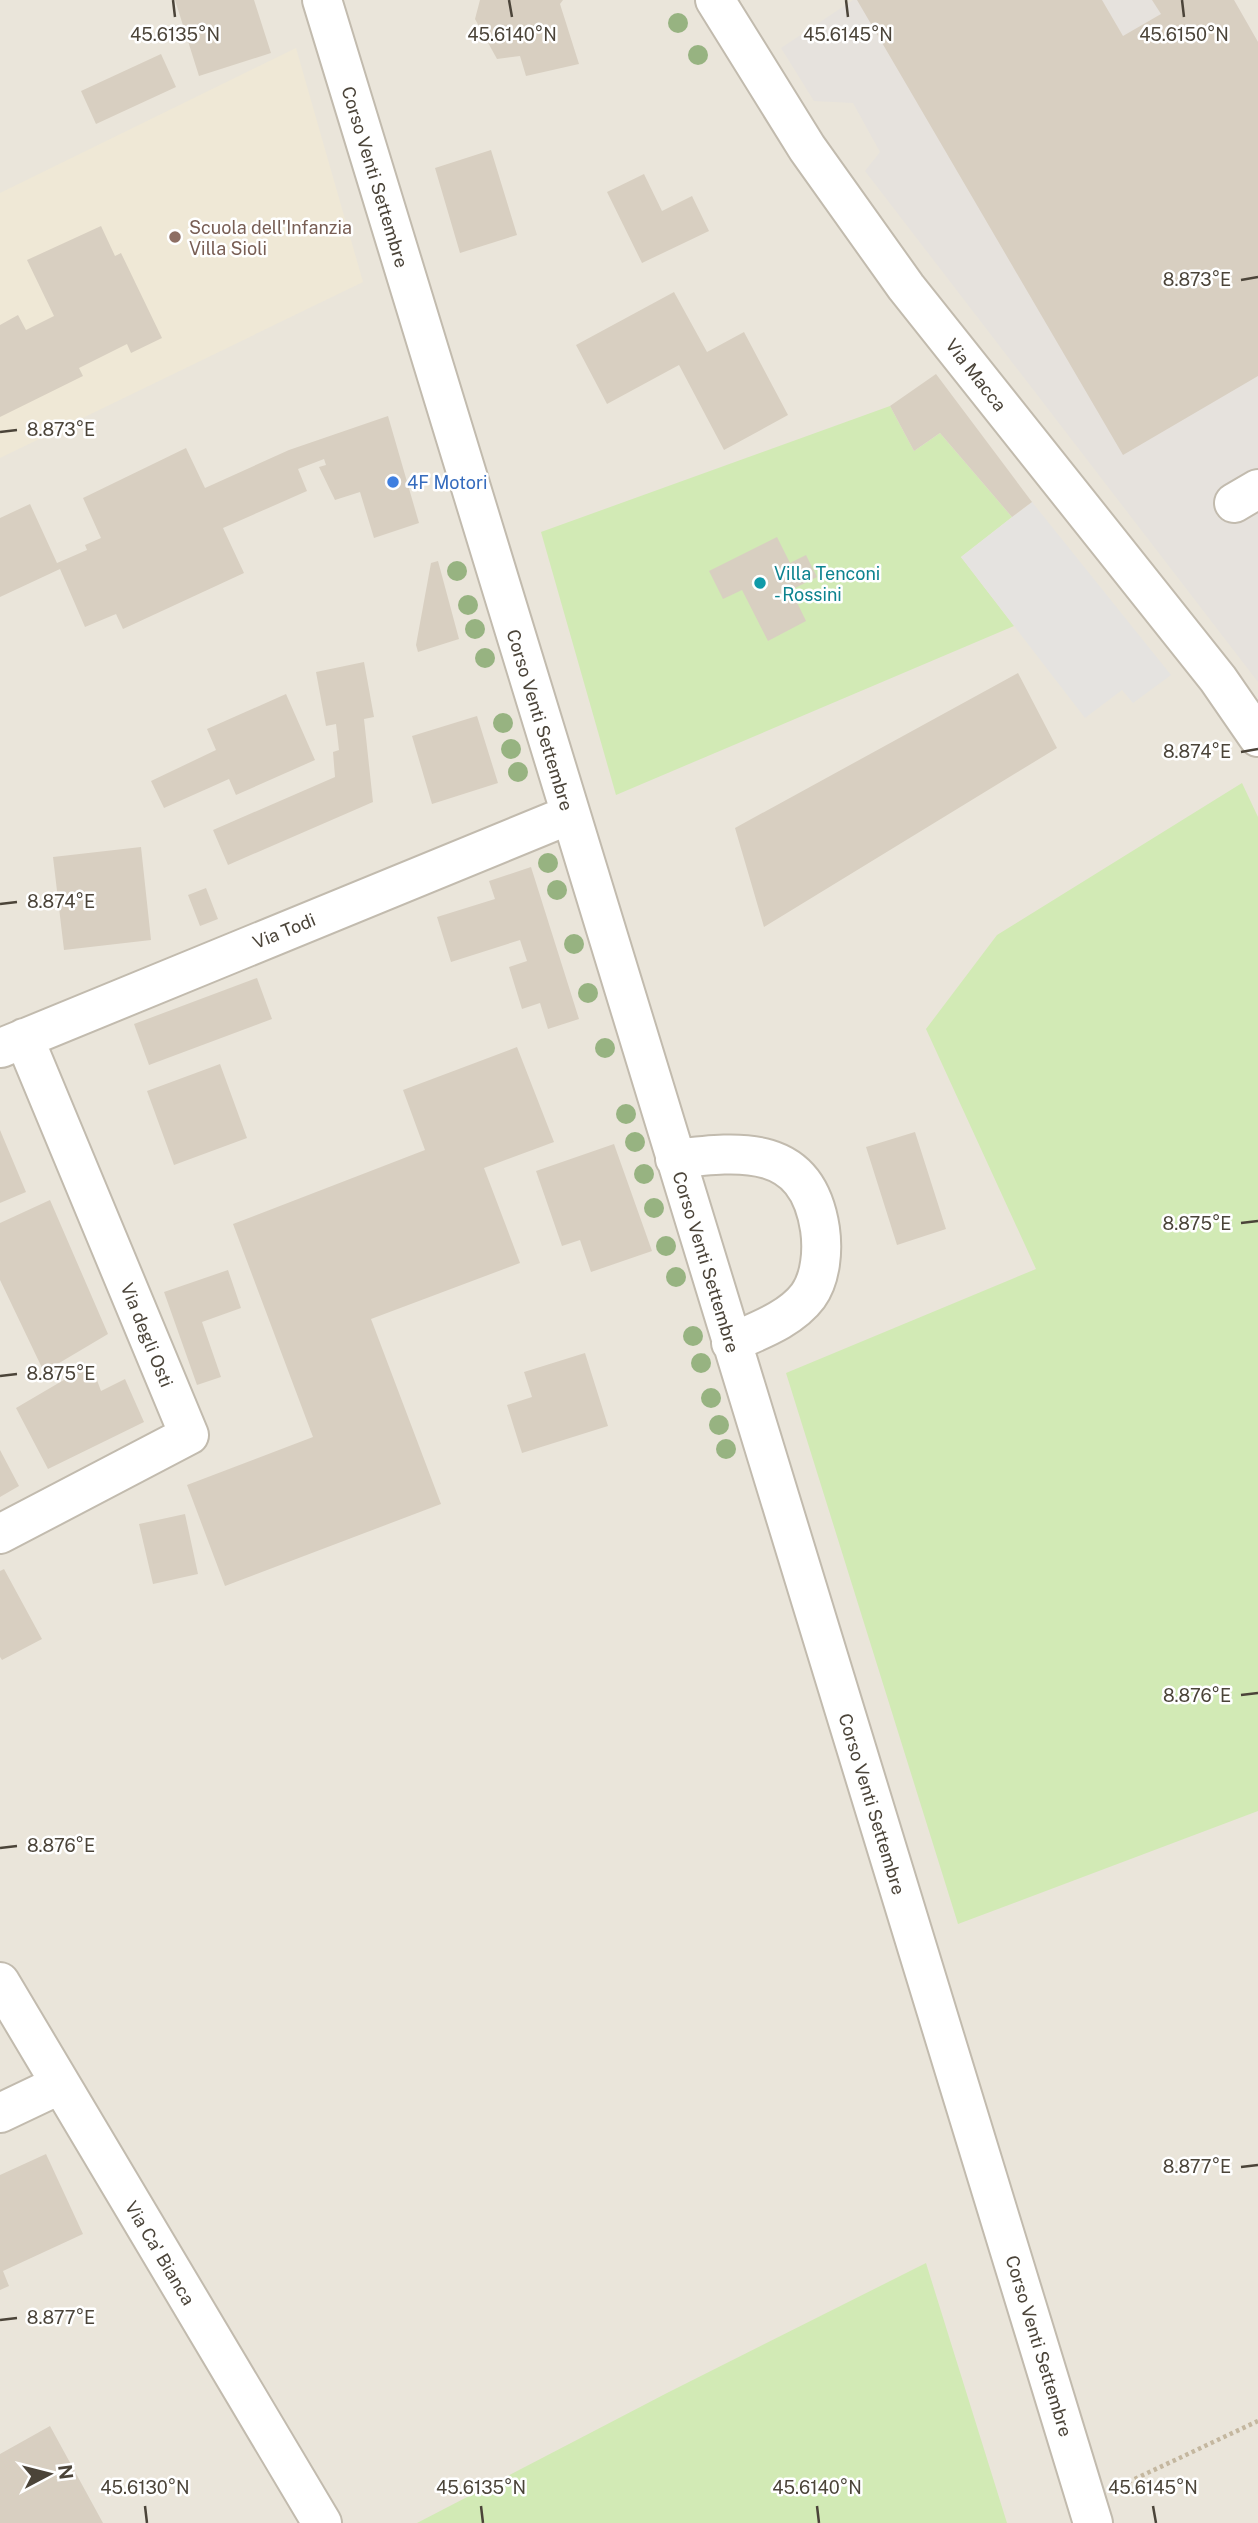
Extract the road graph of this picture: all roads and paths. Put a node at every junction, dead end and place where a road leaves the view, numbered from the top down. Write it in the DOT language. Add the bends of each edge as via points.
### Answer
graph roads {
  1 [pos="322,0"];
  2 [pos="715,0"];
  3 [pos="1258,736"];
  4 [pos="569,815"];
  5 [pos="12,1043"];
  6 [pos="675,1159"];
  7 [pos="731,1343"];
  8 [pos="0,1534"];
  9 [pos="0,1982"];
  10 [pos="59,2085"];
  11 [pos="0,2113"];
  12 [pos="1258,2421"];
  13 [pos="1090,2513"];
  14 [pos="322,2523"];
  1 -- 4 [label="street, Corso Venti Settembre"];
  2 -- 3 [label="street, Via Macca" via="814,158 906,287 1218,679"];
  4 -- 5 [label="street, Via Todi"];
  4 -- 6 [label="street, Corso Venti Settembre"];
  5 -- 8 [label="street, Via degli Osti" via="189,1435"];
  6 -- 7 [label="street, Corso Venti Settembre"];
  6 -- 7 [label="street" via="728,1153 774,1160 807,1188 818,1218 820,1259 808,1295 778,1320"];
  7 -- 13 [label="street, Corso Venti Settembre"];
  9 -- 10 [label="street, Via Ca' Bianca"];
  10 -- 11 [label="street"];
  10 -- 14 [label="street, Via Ca' Bianca"];
  12 -- 13 [label="path" via="1113,2489"];
}
